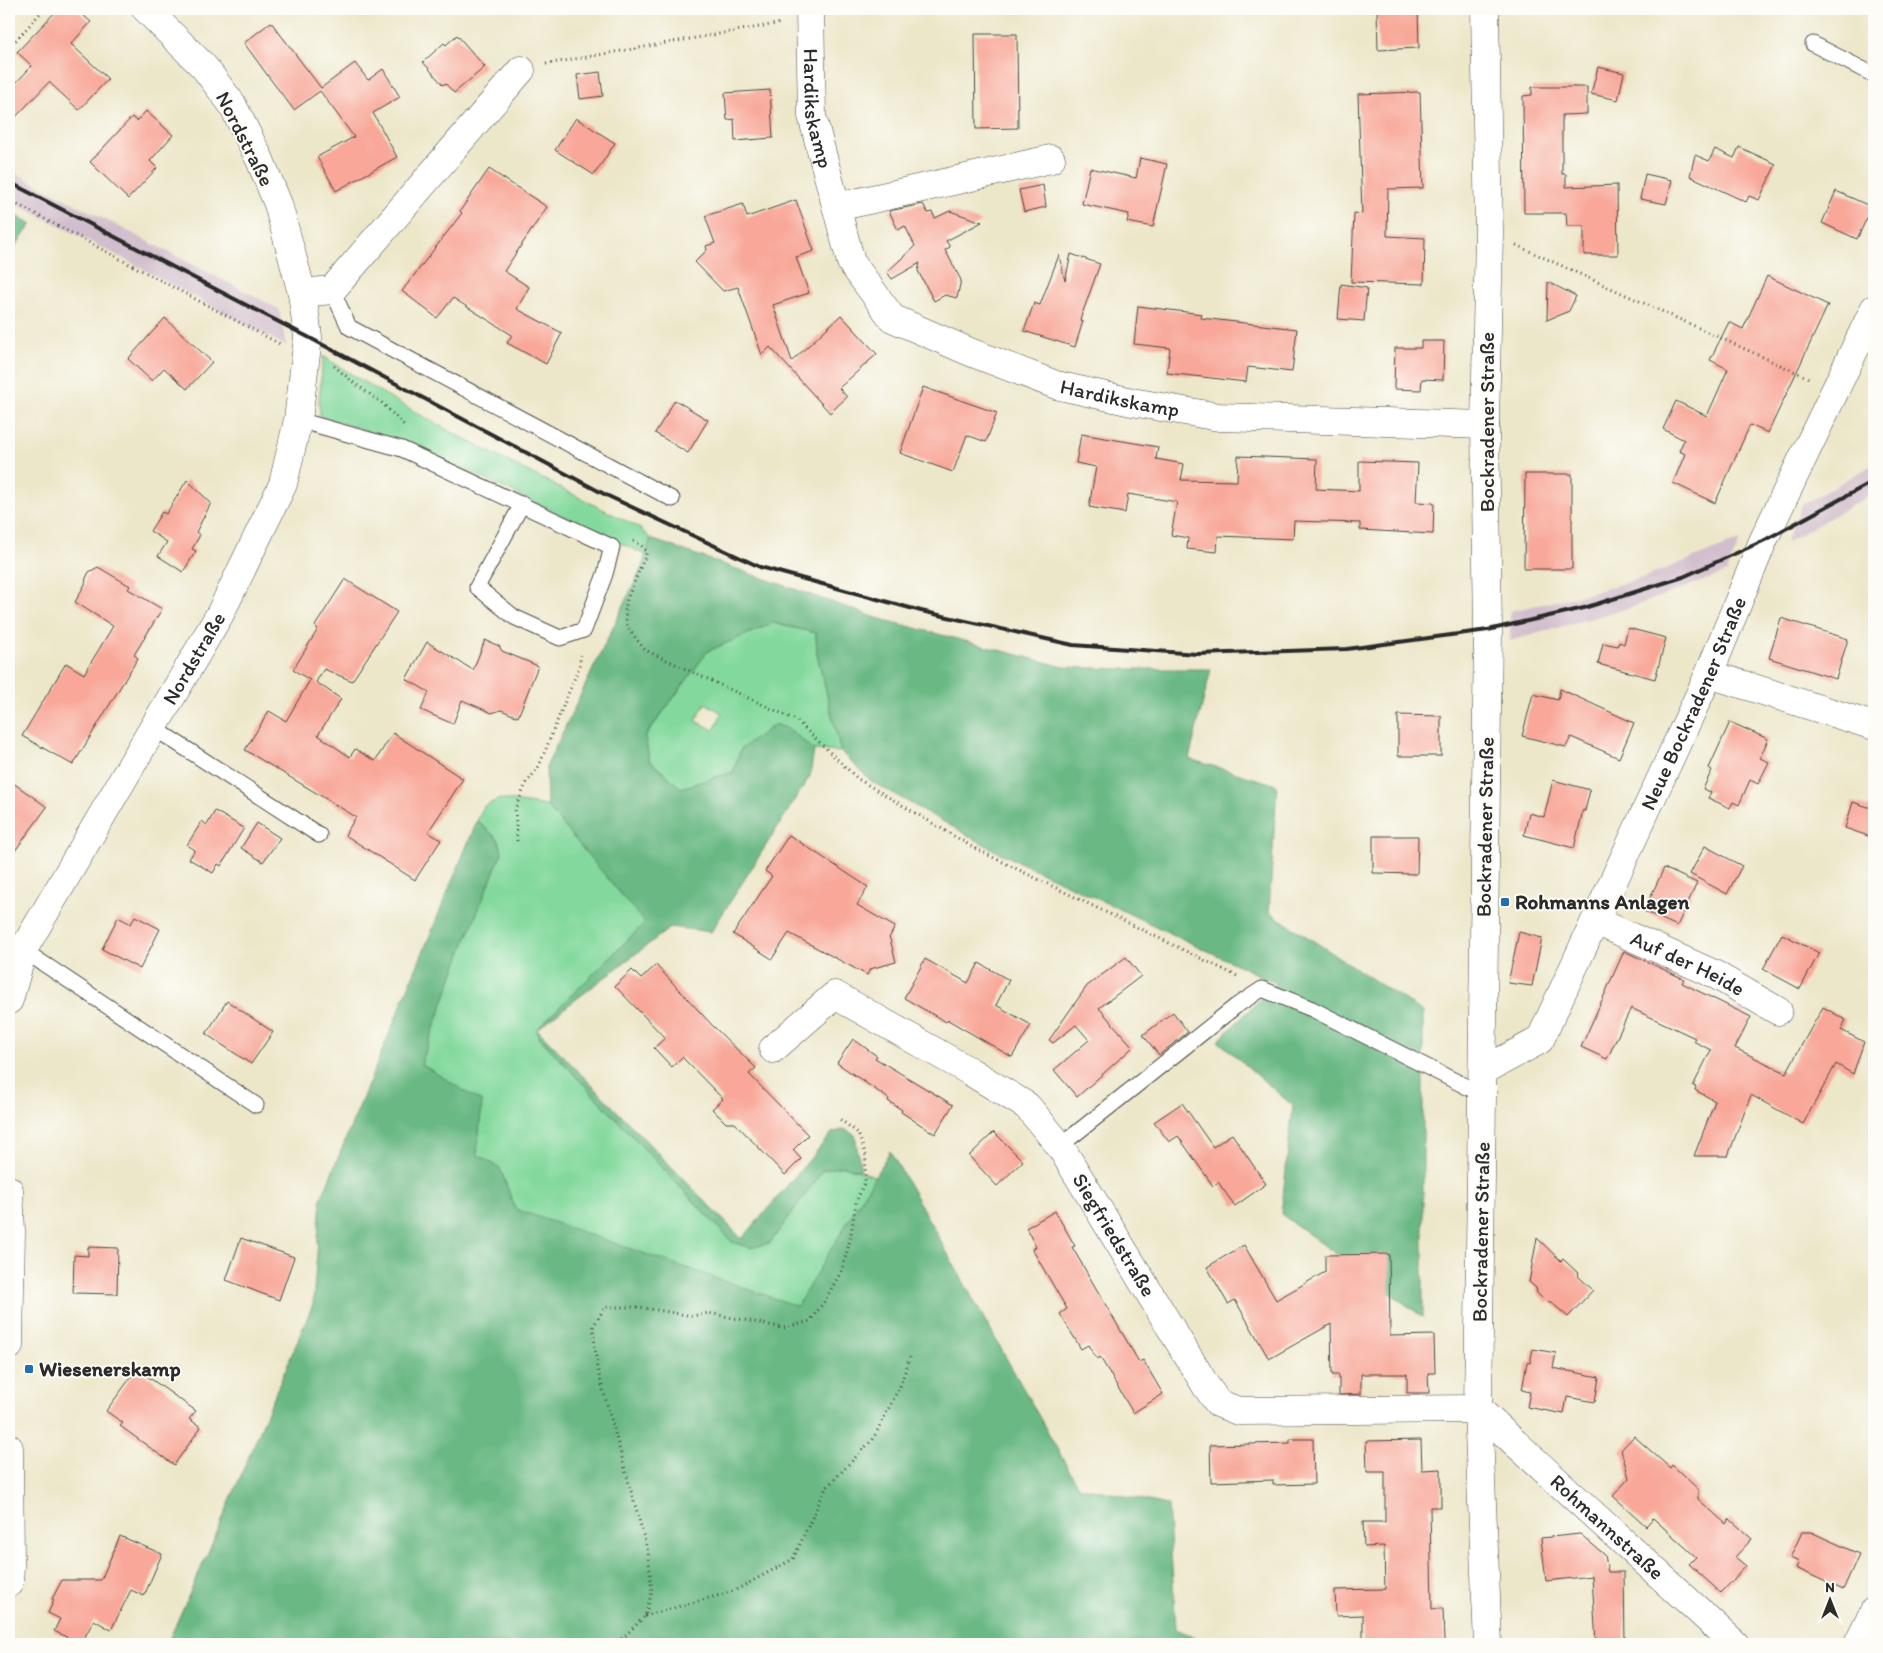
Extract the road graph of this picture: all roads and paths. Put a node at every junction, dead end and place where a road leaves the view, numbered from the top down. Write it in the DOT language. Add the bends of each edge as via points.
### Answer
graph roads {
  1 [pos="44,9"];
  2 [pos="146,9"];
  3 [pos="1485,9"];
  4 [pos="810,14"];
  5 [pos="1812,44"];
  6 [pos="9,48"];
  7 [pos="521,70"];
  8 [pos="1874,74"];
  9 [pos="1051,159"];
  10 [pos="9,200"];
  11 [pos="837,207"];
  12 [pos="1489,233"];
  13 [pos="332,290"];
  14 [pos="302,293"];
  15 [pos="1874,309"];
  16 [pos="306,358"];
  17 [pos="1836,391"];
  18 [pos="298,420"];
  19 [pos="1485,425"];
  20 [pos="672,499"];
  21 [pos="522,504"];
  22 [pos="584,630"];
  23 [pos="1709,674"];
  24 [pos="1874,726"];
  25 [pos="154,728"];
  26 [pos="890,800"];
  27 [pos="319,835"];
  28 [pos="517,841"];
  29 [pos="1596,921"];
  30 [pos="23,950"];
  31 [pos="1262,989"];
  32 [pos="9,1000"];
  33 [pos="1778,1011"];
  34 [pos="773,1048"];
  35 [pos="1483,1083"];
  36 [pos="256,1105"];
  37 [pos="838,1118"];
  38 [pos="1060,1146"];
  39 [pos="9,1190"];
  40 [pos="9,1304"];
  41 [pos="9,1346"];
  42 [pos="911,1354"];
  43 [pos="1478,1409"];
  44 [pos="9,1448"];
  45 [pos="9,1583"];
  46 [pos="1874,1611"];
  47 [pos="645,1616"];
  48 [pos="612,1644"];
  49 [pos="1488,1644"];
  50 [pos="1735,1644"];
  51 [pos="1858,1644"];
  1 -- 6 [label="path"];
  2 -- 14 [label="street, Nordstraße" via="204,66 232,104 278,204"];
  3 -- 12 [label="street, Bockradener Straße"];
  4 -- 7 [label="path"];
  4 -- 11 [label="street, Hardikskamp" via="812,116"];
  5 -- 8 [label="lane"];
  7 -- 13 [label="street"];
  9 -- 11 [label="street"];
  10 -- 16 [label="path"];
  11 -- 19 [label="street, Hardikskamp" via="851,262 892,318 1056,385 1214,416"];
  12 -- 17 [label="path"];
  12 -- 19 [label="street, Bockradener Straße"];
  13 -- 14 [label="street"];
  13 -- 20 [label="lane" via="349,327"];
  14 -- 16 [label="street, Nordstraße" via="308,337"];
  15 -- 17 [label="street, Neue Bockradener Straße"];
  16 -- 18 [label="street, Nordstraße"];
  17 -- 23 [label="street, Neue Bockradener Straße" via="1763,541"];
  18 -- 21 [label="lane" via="402,449"];
  18 -- 25 [label="street, Nordstraße" via="283,484 220,614"];
  19 -- 35 [label="street, Bockradener Straße" via="1488,630"];
  21 -- 22 [label="lane" via="612,547"];
  21 -- 22 [label="lane" via="477,587 514,617 560,638"];
  22 -- 28 [label="path" via="579,667 539,766 526,784 516,809"];
  23 -- 24 [label="street"];
  23 -- 29 [label="street, Neue Bockradener Straße"];
  25 -- 27 [label="lane"];
  25 -- 30 [label="street, Nordstraße"];
  26 -- 31 [label="path" via="976,849"];
  29 -- 33 [label="street, Auf der Heide" via="1714,974"];
  29 -- 35 [label="street, Neue Bockradener Straße" via="1540,1040"];
  30 -- 32 [label="street, Nordstraße"];
  30 -- 36 [label="lane"];
  31 -- 35 [label="lane"];
  31 -- 38 [label="lane" via="1236,1006"];
  34 -- 38 [label="street, Siegfriedstraße" via="835,995 1027,1106"];
  35 -- 43 [label="street, Bockradener Straße"];
  37 -- 47 [label="path" via="858,1132 866,1156 865,1181 856,1202 842,1270 810,1321 784,1328 709,1313 692,1316 639,1307 605,1307 593,1327 597,1368 648,1552 652,1592"];
  38 -- 43 [label="street, Siegfriedstraße" via="1218,1403 1238,1411"];
  39 -- 40 [label="street"];
  40 -- 41 [label="street"];
  42 -- 47 [label="path" via="900,1386 873,1439 826,1488 793,1558 734,1591"];
  43 -- 49 [label="street, Bockradener Straße"];
  43 -- 50 [label="street, Rohmannstraße"];
  44 -- 45 [label="street"];
  46 -- 51 [label="street"];
  47 -- 48 [label="path"];
}
